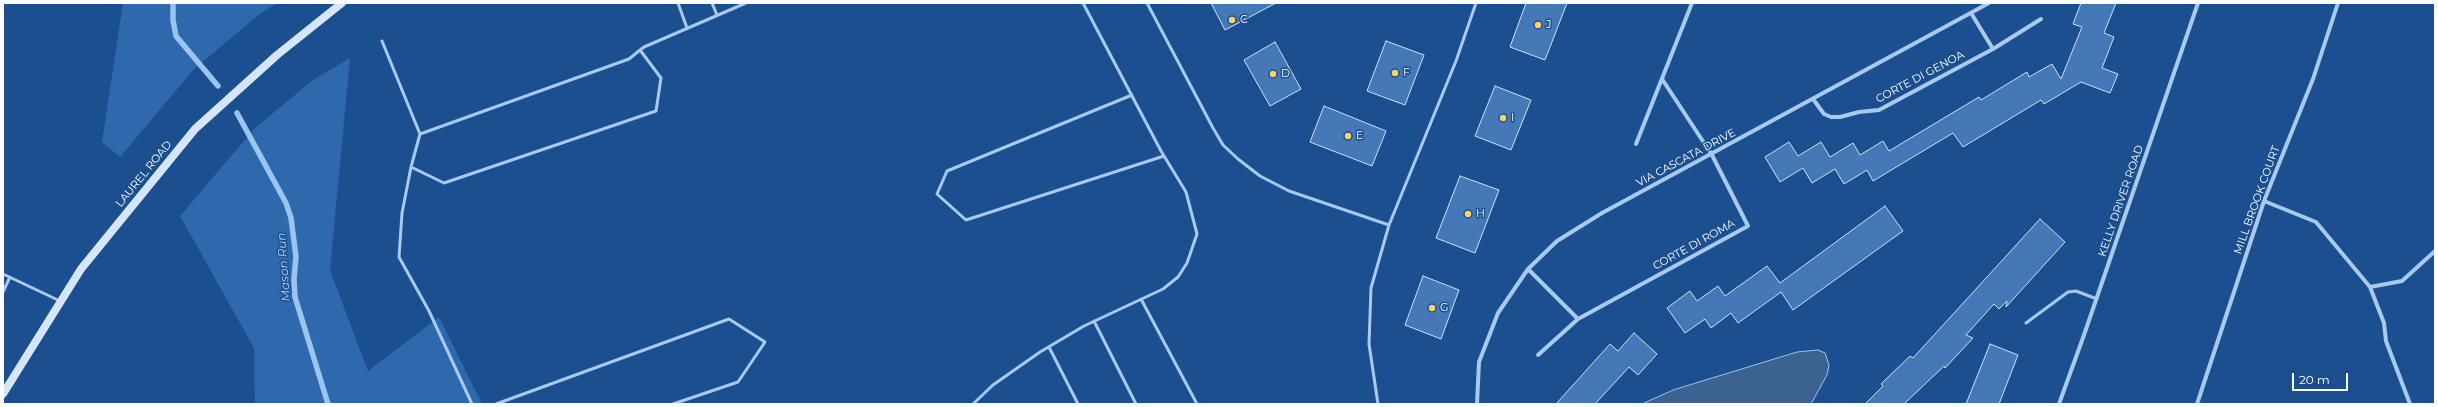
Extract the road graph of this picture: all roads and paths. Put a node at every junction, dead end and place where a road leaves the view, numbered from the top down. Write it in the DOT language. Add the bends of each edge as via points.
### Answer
graph roads {
  1 [pos="342,3"];
  2 [pos="678,3"];
  3 [pos="712,3"];
  4 [pos="746,3"];
  5 [pos="1083,3"];
  6 [pos="1147,3"];
  7 [pos="1476,3"];
  8 [pos="1692,3"];
  9 [pos="1989,3"];
  10 [pos="2198,3"];
  11 [pos="2338,3"];
  12 [pos="1971,13"];
  13 [pos="717,15"];
  14 [pos="2041,19"];
  15 [pos="687,28"];
  16 [pos="382,41"];
  17 [pos="1993,49"];
  18 [pos="640,50"];
  19 [pos="1662,79"];
  20 [pos="1132,95"];
  21 [pos="1814,99"];
  22 [pos="420,134"];
  23 [pos="1636,144"];
  24 [pos="1712,155"];
  25 [pos="1164,156"];
  26 [pos="411,167"];
  27 [pos="2264,201"];
  28 [pos="1389,225"];
  29 [pos="2435,251"];
  30 [pos="1528,269"];
  31 [pos="3,273"];
  32 [pos="10,277"];
  33 [pos="2370,287"];
  34 [pos="3,292"];
  35 [pos="1142,299"];
  36 [pos="2097,299"];
  37 [pos="60,301"];
  38 [pos="1578,319"];
  39 [pos="1094,321"];
  40 [pos="2026,323"];
  41 [pos="1048,347"];
  42 [pos="1538,355"];
  43 [pos="3,394"];
  44 [pos="472,404"];
  45 [pos="496,404"];
  46 [pos="673,404"];
  47 [pos="973,404"];
  48 [pos="1078,404"];
  49 [pos="1136,404"];
  50 [pos="1197,404"];
  51 [pos="1378,404"];
  52 [pos="1477,404"];
  53 [pos="2059,404"];
  54 [pos="2197,404"];
  55 [pos="2410,404"];
  1 -- 37 [label="main road, LAUREL ROAD" via="278,54 195,130 81,269"];
  2 -- 15 [label="lane"];
  3 -- 13 [label="lane"];
  4 -- 13 [label="lane"];
  5 -- 20 [label="lane"];
  6 -- 28 [label="lane" via="1213,128 1223,145 1238,159 1260,176 1289,191"];
  7 -- 28 [label="lane" via="1456,61"];
  8 -- 19 [label="street"];
  9 -- 12 [label="street, VIA CASCATA DRIVE"];
  10 -- 36 [label="street, KELLY DRIVER ROAD"];
  11 -- 27 [label="street, MILL BROOK COURT" via="2313,79"];
  12 -- 17 [label="street"];
  12 -- 21 [label="street, VIA CASCATA DRIVE"];
  13 -- 15 [label="lane"];
  14 -- 17 [label="street, CORTE DI GENOA"];
  15 -- 18 [label="lane"];
  16 -- 22 [label="lane"];
  17 -- 21 [label="street, CORTE DI GENOA" via="1879,110 1831,117 1824,114"];
  18 -- 22 [label="lane" via="630,59"];
  18 -- 26 [label="lane" via="661,78 656,111 444,183"];
  19 -- 23 [label="street"];
  19 -- 24 [label="street"];
  20 -- 25 [label="lane"];
  20 -- 25 [label="lane" via="947,171 937,194 966,220"];
  21 -- 24 [label="street, VIA CASCATA DRIVE"];
  22 -- 26 [label="lane"];
  24 -- 30 [label="street, VIA CASCATA DRIVE" via="1576,228 1548,249"];
  24 -- 38 [label="street, CORTE DI ROMA" via="1748,226"];
  25 -- 35 [label="lane" via="1186,192 1198,234 1187,263 1178,277 1163,289"];
  26 -- 44 [label="lane" via="402,214 399,257 429,311"];
  27 -- 33 [label="street" via="2316,222"];
  27 -- 54 [label="street, MILL BROOK COURT"];
  28 -- 51 [label="lane" via="1371,288 1368,344"];
  29 -- 33 [label="street" via="2402,281"];
  30 -- 38 [label="street"];
  30 -- 52 [label="street, VIA CASCATA DRIVE" via="1498,313 1488,336 1480,362"];
  31 -- 32 [label="lane"];
  32 -- 34 [label="lane"];
  32 -- 37 [label="lane"];
  33 -- 55 [label="street" via="2384,323 2386,341"];
  35 -- 39 [label="lane"];
  35 -- 50 [label="lane"];
  36 -- 40 [label="lane" via="2076,291 2068,292"];
  36 -- 53 [label="street, KELLY DRIVER ROAD"];
  37 -- 43 [label="main road, LAUREL ROAD"];
  38 -- 42 [label="street, CORTE DI ROMA"];
  39 -- 41 [label="lane"];
  39 -- 49 [label="lane"];
  41 -- 47 [label="lane" via="993,385"];
  41 -- 48 [label="lane"];
  45 -- 46 [label="lane" via="729,320 765,342 738,382"];
}
